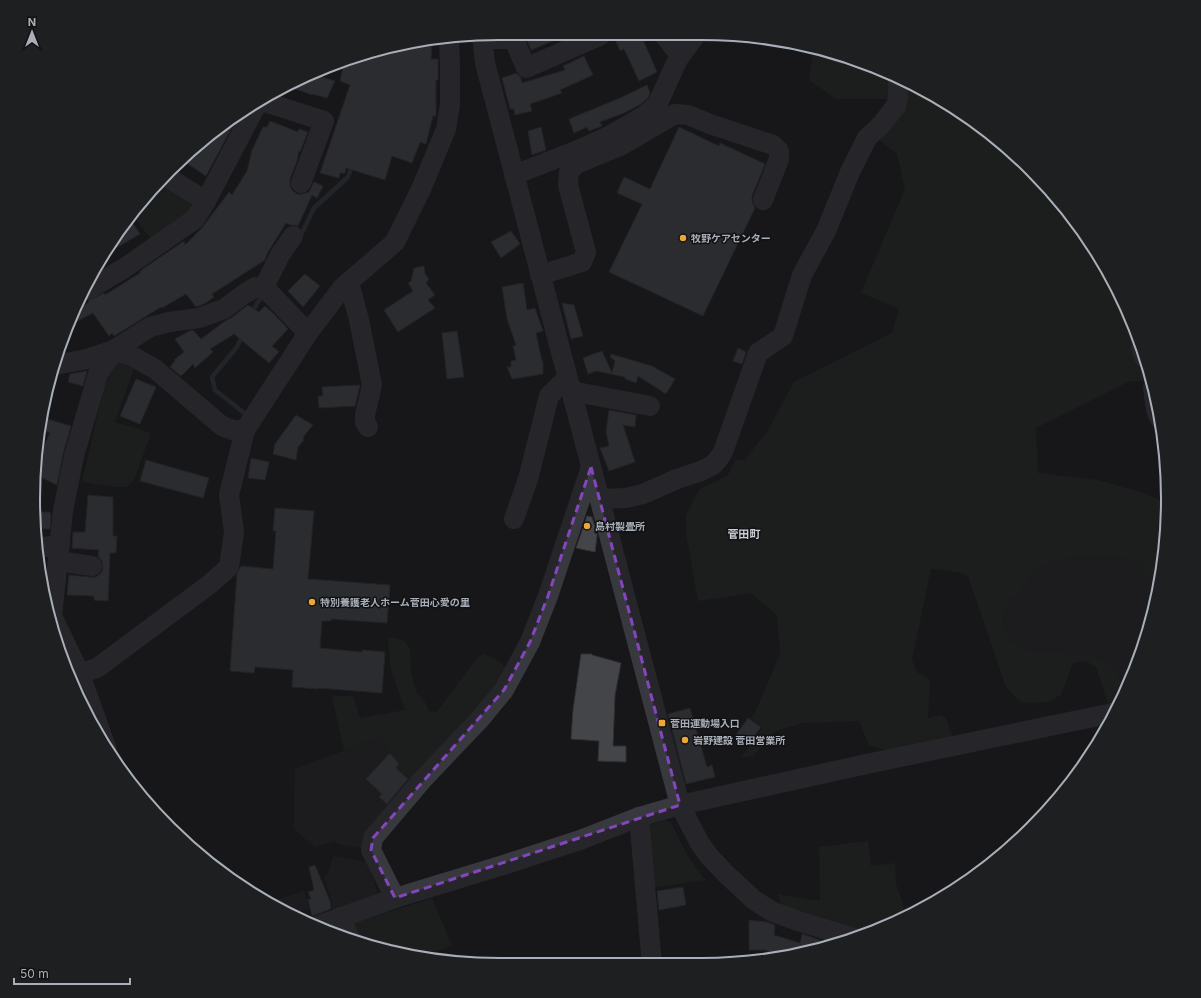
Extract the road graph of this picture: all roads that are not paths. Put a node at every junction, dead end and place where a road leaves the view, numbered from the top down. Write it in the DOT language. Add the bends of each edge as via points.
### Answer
graph roads {
  1 [pos="514,40"];
  2 [pos="588,40"];
  3 [pos="667,40"];
  4 [pos="692,40"];
  5 [pos="482,41"];
  6 [pos="449,43"];
  7 [pos="680,56"];
  8 [pos="898,84"];
  9 [pos="267,102"];
  10 [pos="253,111"];
  11 [pos="301,170"];
  12 [pos="514,175"];
  13 [pos="170,179"];
  14 [pos="763,200"];
  15 [pos="206,201"];
  16 [pos="293,236"];
  17 [pos="540,275"];
  18 [pos="349,282"];
  19 [pos="91,287"];
  20 [pos="264,287"];
  21 [pos="308,333"];
  22 [pos="114,350"];
  23 [pos="60,364"];
  24 [pos="569,384"];
  25 [pos="650,406"];
  26 [pos="368,427"];
  27 [pos="245,430"];
  28 [pos="591,467"];
  29 [pos="600,499"];
  30 [pos="514,519"];
  31 [pos="43,547"];
  32 [pos="59,553"];
  33 [pos="92,566"];
  34 [pos="53,604"];
  35 [pos="75,676"];
  36 [pos="1107,714"];
  37 [pos="680,805"];
  38 [pos="639,817"];
  39 [pos="396,898"];
  40 [pos="341,917"];
  41 [pos="324,924"];
  42 [pos="347,932"];
  43 [pos="845,935"];
  44 [pos="651,958"];
  1 -- 2 [label="street" via="526,68"];
  3 -- 7 [label="street"];
  4 -- 7 [label="street"];
  5 -- 12 [label="street" via="485,63"];
  6 -- 18 [label="street" via="450,105 446,129 422,187 396,242"];
  7 -- 12 [label="street" via="657,105 644,116 578,150"];
  8 -- 29 [label="street" via="896,106 867,138 826,231 802,275 783,336 758,353 722,452 713,465 643,494 626,498"];
  9 -- 11 [label="street" via="324,121"];
  10 -- 15 [label="street"];
  12 -- 17 [label="street"];
  13 -- 15 [label="street"];
  14 -- 17 [label="street" via="779,159 779,151 773,145 688,115 675,114 620,146 576,164 569,172 568,185 586,252 582,262"];
  15 -- 19 [label="street" via="195,218 123,269"];
  16 -- 20 [label="street"];
  17 -- 24 [label="street"];
  18 -- 21 [label="street"];
  18 -- 26 [label="street" via="372,385 365,422"];
  20 -- 21 [label="street"];
  20 -- 22 [label="street" via="256,287 224,310 199,318 150,327"];
  21 -- 27 [label="street"];
  22 -- 23 [label="street"];
  22 -- 27 [label="street" via="156,369 222,426 233,430"];
  22 -- 32 [label="street" via="98,374 74,456 62,512"];
  24 -- 25 [label="street"];
  24 -- 28 [label="street"];
  24 -- 30 [label="street" via="550,396 528,479"];
  27 -- 35 [label="street" via="229,495 234,532 229,567 210,584 96,668"];
  28 -- 29 [label="street"];
  28 -- 39 [label="street" via="548,596 530,642 504,690 422,779 373,838 370,850"];
  29 -- 37 [label="street"];
  31 -- 32 [label="street"];
  32 -- 33 [label="street"];
  32 -- 34 [label="street"];
  36 -- 37 [label="street"];
  37 -- 38 [label="street"];
  37 -- 43 [label="street" via="709,856 754,900 773,912"];
  38 -- 39 [label="street" via="572,842"];
  38 -- 44 [label="street"];
  39 -- 40 [label="street"];
  40 -- 41 [label="street"];
  40 -- 42 [label="street"];
}
